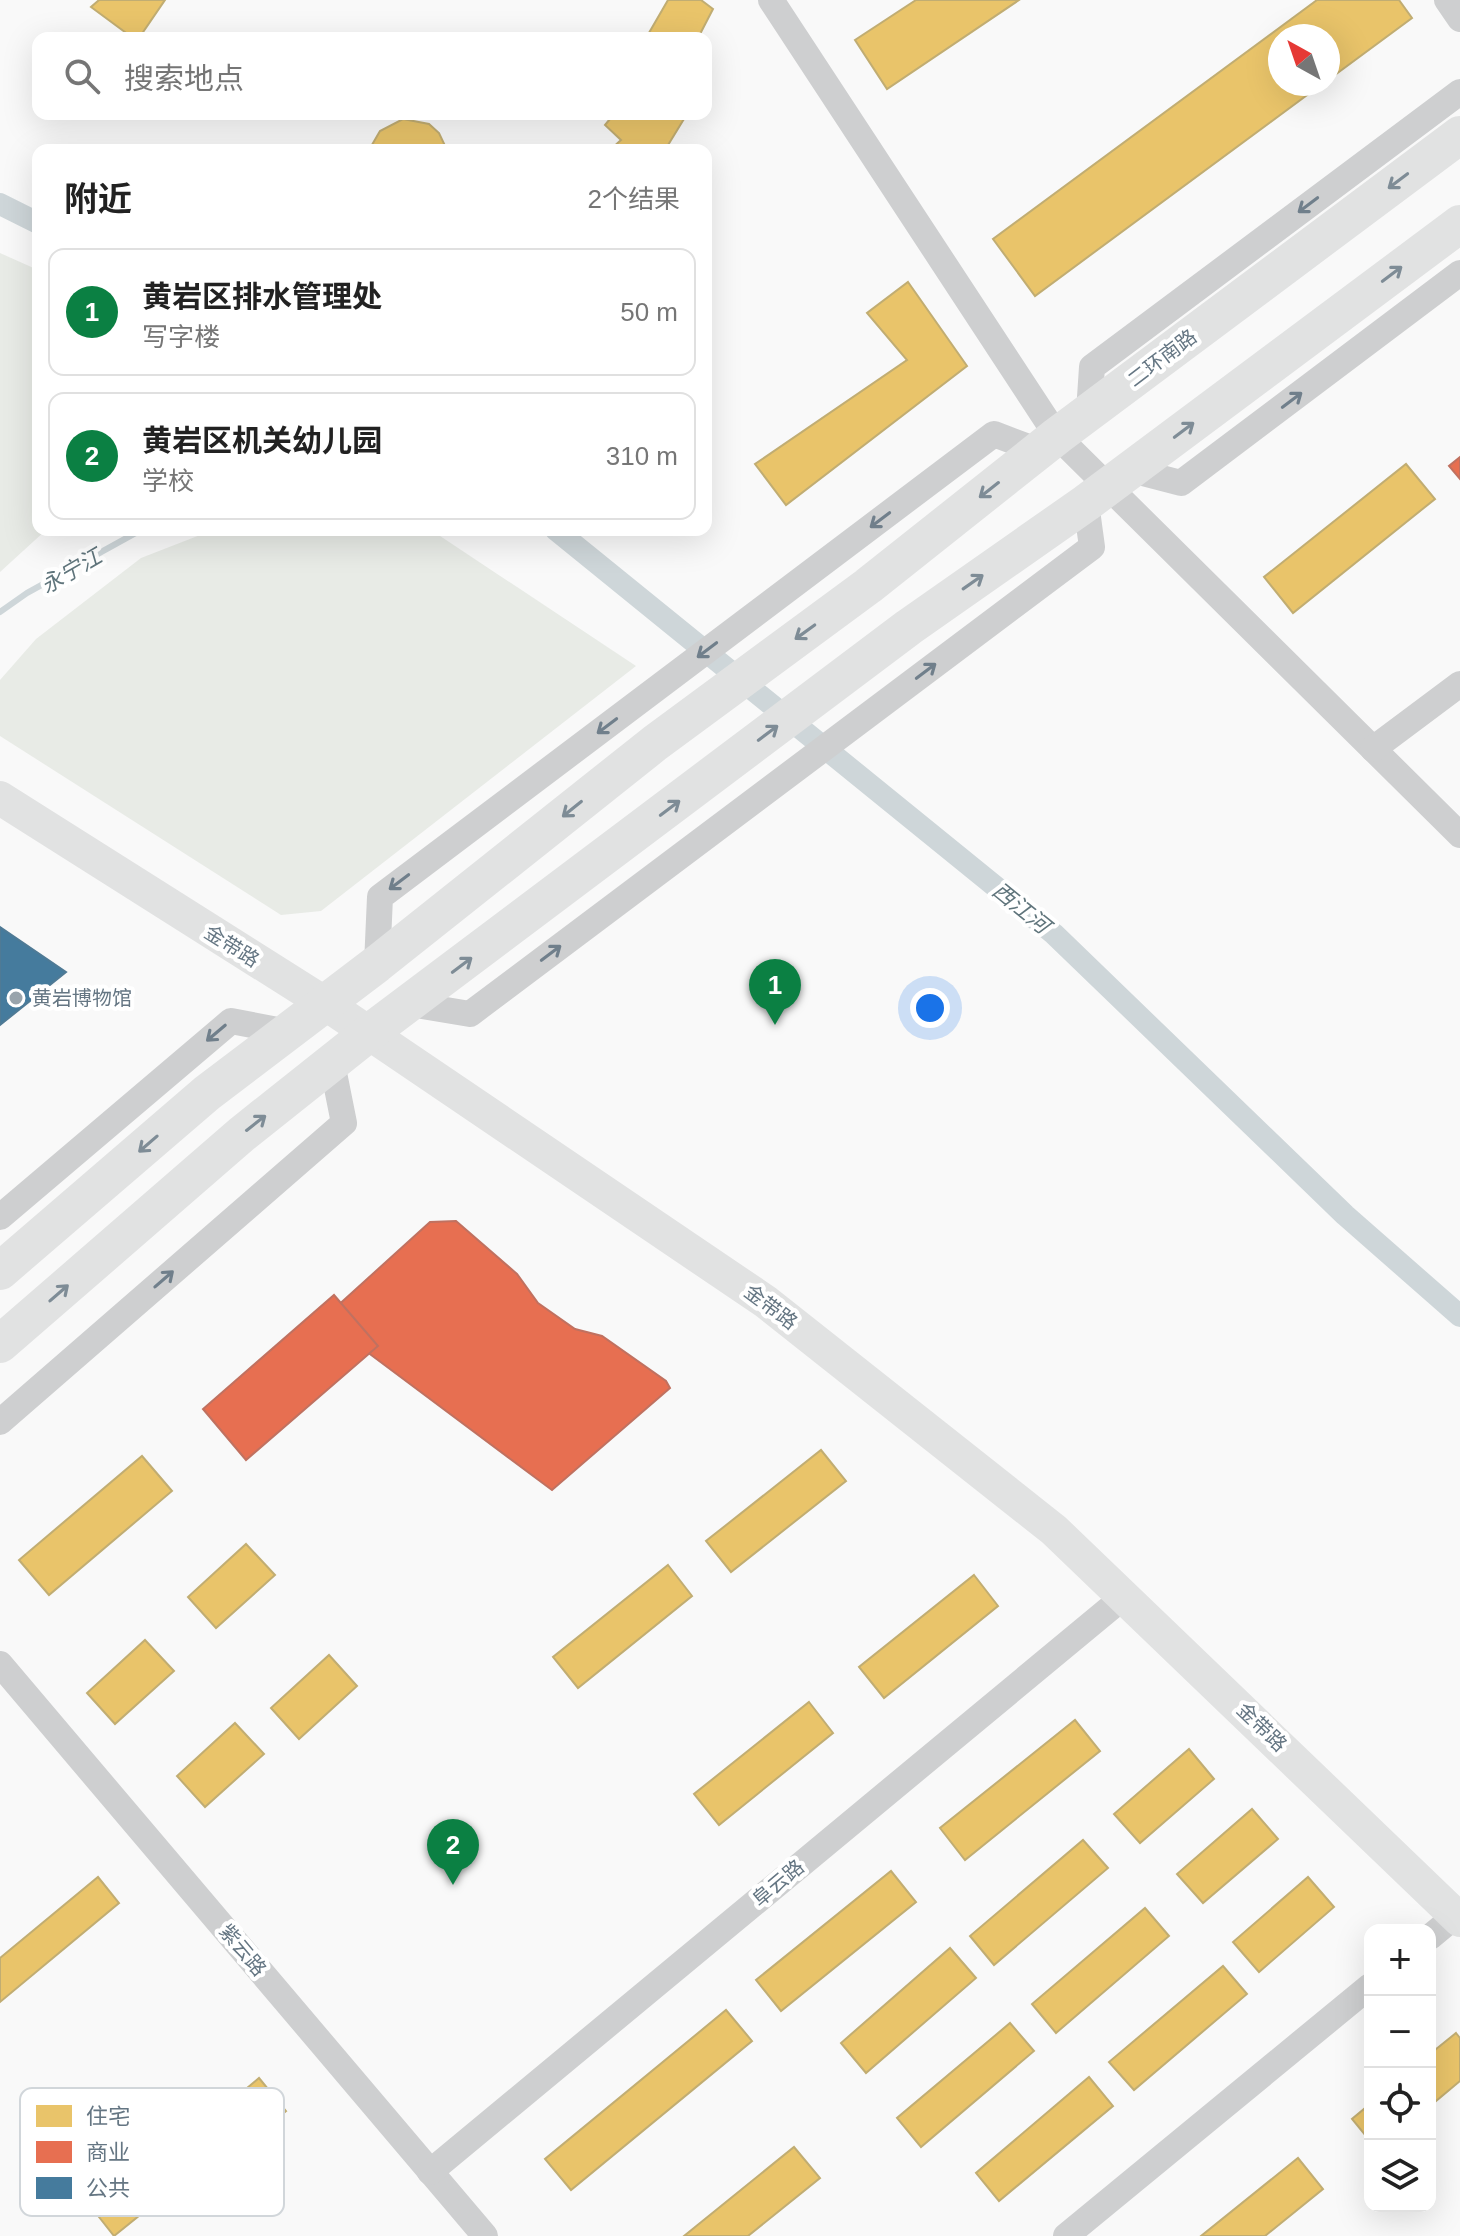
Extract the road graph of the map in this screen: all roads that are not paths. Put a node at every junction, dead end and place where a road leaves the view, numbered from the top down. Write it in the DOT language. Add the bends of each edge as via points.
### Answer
graph roads {
  1 [pos="771,0"];
  2 [pos="1447,0"];
  3 [pos="1460,19"];
  4 [pos="1460,92"];
  5 [pos="1460,135"];
  6 [pos="1460,224"];
  7 [pos="1460,273"];
  8 [pos="1089,412"];
  9 [pos="1048,444"];
  10 [pos="1108,487"];
  11 [pos="1460,684"];
  12 [pos="1373,749"];
  13 [pos="0,798"];
  14 [pos="1460,835"];
  15 [pos="377,964"];
  16 [pos="326,1004"];
  17 [pos="410,1004"];
  18 [pos="288,1032"];
  19 [pos="369,1033"];
  20 [pos="332,1063"];
  21 [pos="0,1217"];
  22 [pos="0,1271"];
  23 [pos="0,1344"];
  24 [pos="0,1422"];
  25 [pos="1126,1595"];
  26 [pos="0,1664"];
  27 [pos="1459,1916"];
  28 [pos="1436,1933"];
  29 [pos="1364,1991"];
  30 [pos="430,2172"];
  31 [pos="485,2236"];
  32 [pos="1066,2236"];
  1 -- 9 [label="street"];
  2 -- 3 [label="street"];
  4 -- 8 [label="street, one-way" via="1092,367"];
  5 -- 8 [label="highway, 二环南路, one-way"];
  10 -- 6 [label="highway, one-way"];
  10 -- 7 [label="street, one-way" via="1181,483"];
  8 -- 9 [label="highway, 二环南路"];
  9 -- 10 [label="street"];
  9 -- 15 [label="highway, 二环南路, one-way" via="868,586 655,743"];
  9 -- 15 [label="street, one-way" via="994,434 380,897"];
  10 -- 12 [label="street"];
  17 -- 10 [label="highway, one-way" via="909,627"];
  17 -- 10 [label="street, one-way" via="470,1014 1092,547"];
  11 -- 12 [label="street"];
  12 -- 14 [label="street"];
  13 -- 16 [label="main road, 金带路"];
  15 -- 16 [label="highway, 二环南路"];
  16 -- 18 [label="highway, 二环南路"];
  16 -- 19 [label="main road, 金带路"];
  17 -- 19 [label="highway"];
  18 -- 21 [label="street, one-way" via="231,1021"];
  18 -- 22 [label="highway, 二环南路, one-way" via="207,1093"];
  19 -- 20 [label="highway"];
  19 -- 25 [label="main road, 金带路" via="766,1302 1054,1530"];
  23 -- 20 [label="highway, one-way"];
  24 -- 20 [label="street, one-way" via="344,1123"];
  25 -- 27 [label="main road, 金带路"];
  25 -- 30 [label="street, 阜云路"];
  26 -- 30 [label="street, 紫云路"];
  27 -- 28 [label="street"];
  29 -- 32 [label="street"];
  30 -- 31 [label="street, 紫云路"];
}
